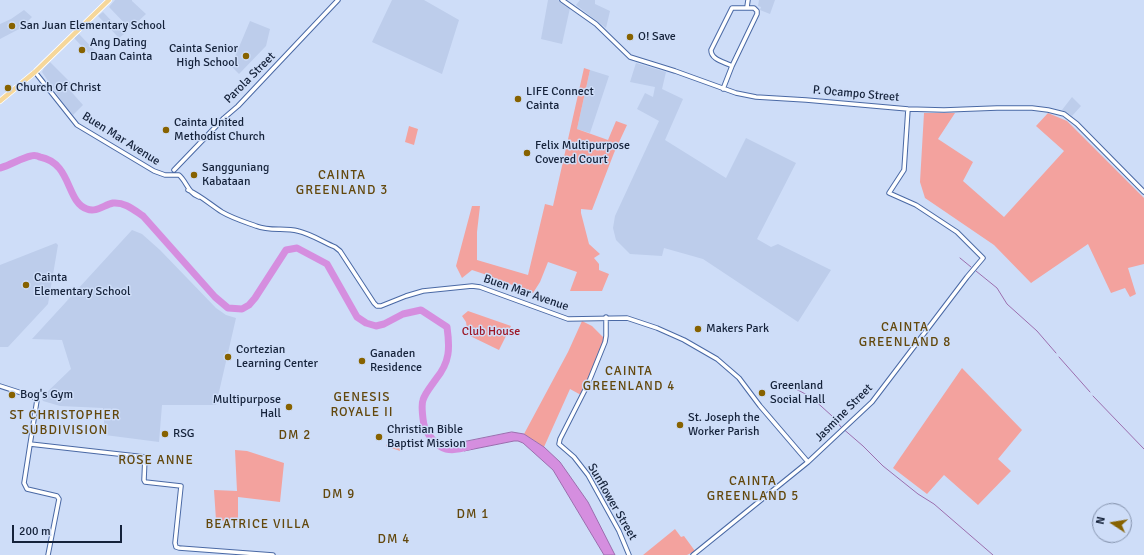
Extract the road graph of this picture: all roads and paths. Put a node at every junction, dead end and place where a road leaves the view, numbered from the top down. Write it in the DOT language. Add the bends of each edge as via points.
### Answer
graph roads {
  1 [pos="109,0"];
  2 [pos="338,0"];
  3 [pos="562,0"];
  4 [pos="748,0"];
  5 [pos="748,7"];
  6 [pos="732,66"];
  7 [pos="35,72"];
  8 [pos="723,89"];
  9 [pos="0,101"];
  10 [pos="908,109"];
  11 [pos="174,170"];
  12 [pos="1144,192"];
  13 [pos="606,317"];
  14 [pos="0,386"];
  15 [pos="30,444"];
  16 [pos="808,462"];
  17 [pos="48,555"];
  18 [pos="273,555"];
  19 [pos="629,555"];
  20 [pos="693,555"];
  1 -- 7 [label="main road"];
  2 -- 11 [label="street, Parola Street"];
  3 -- 8 [label="street, P. Ocampo Street" via="596,24 630,57"];
  4 -- 5 [label="street"];
  5 -- 6 [label="street" via="756,9 757,12"];
  5 -- 6 [label="street" via="732,8 711,50 714,57"];
  6 -- 8 [label="street"];
  7 -- 9 [label="main road"];
  7 -- 13 [label="street, Buen Mar Avenue" via="77,125 154,171 164,175 179,175 194,196 258,227 298,231 335,247 377,306 423,291 472,286 568,319"];
  8 -- 10 [label="street, P. Ocampo Street" via="745,95"];
  10 -- 12 [label="street, P. Ocampo Street" via="1032,108 1064,114"];
  10 -- 16 [label="street, Jasmine Street" via="904,170 889,193 916,205 957,232 983,258 872,402"];
  13 -- 16 [label="street, Buen Mar Avenue" via="635,320 684,340 717,360 739,378"];
  13 -- 19 [label="street, Sunflower Street" via="605,342 559,444 574,457 588,475 619,531"];
  14 -- 15 [label="street" via="36,398"];
  15 -- 17 [label="street" via="24,478 26,488 57,496 59,499"];
  15 -- 18 [label="street" via="145,457 145,482 181,486 176,547"];
  16 -- 20 [label="street, Jasmine Street"];
}
